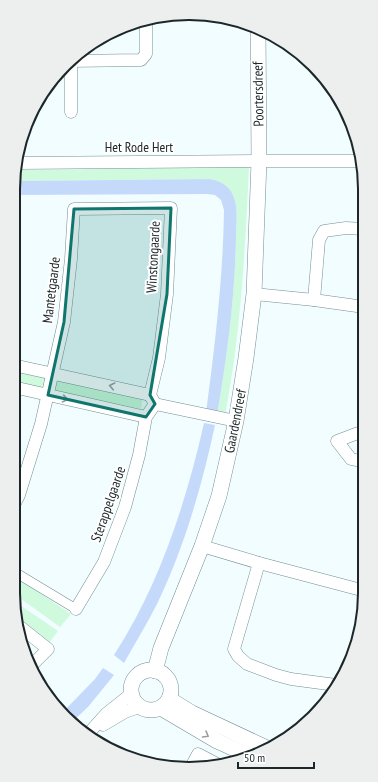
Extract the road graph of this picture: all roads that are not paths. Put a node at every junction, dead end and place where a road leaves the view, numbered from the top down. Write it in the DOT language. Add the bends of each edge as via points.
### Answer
graph roads {
  1 [pos="146,26"];
  2 [pos="258,35"];
  3 [pos="79,61"];
  4 [pos="71,67"];
  5 [pos="71,112"];
  6 [pos="259,161"];
  7 [pos="356,161"];
  8 [pos="22,163"];
  9 [pos="74,210"];
  10 [pos="358,229"];
  11 [pos="254,294"];
  12 [pos="314,300"];
  13 [pos="358,306"];
  14 [pos="20,367"];
  15 [pos="52,374"];
  16 [pos="20,389"];
  17 [pos="48,395"];
  18 [pos="152,399"];
  19 [pos="146,417"];
  20 [pos="236,421"];
  21 [pos="358,434"];
  22 [pos="358,461"];
  23 [pos="20,490"];
  24 [pos="202,546"];
  25 [pos="259,563"];
  26 [pos="20,575"];
  27 [pos="358,589"];
  28 [pos="76,609"];
  29 [pos="24,631"];
  30 [pos="35,662"];
  31 [pos="155,671"];
  32 [pos="331,684"];
  33 [pos="131,694"];
  34 [pos="165,703"];
  35 [pos="139,707"];
  36 [pos="91,731"];
  37 [pos="92,732"];
  38 [pos="262,746"];
  39 [pos="243,753"];
  40 [pos="211,761"];
  41 [pos="194,762"];
  1 -- 3 [label="street" via="146,54 141,60"];
  2 -- 6 [label="street, Poortersdreef"];
  4 -- 5 [label="street"];
  6 -- 7 [label="street, Het Rode Hert"];
  6 -- 8 [label="street, Het Rode Hert"];
  6 -- 11 [label="street, Gaardendreef"];
  9 -- 15 [label="street, Mantetgaarde" via="64,322"];
  9 -- 18 [label="street, Winstongaarde" via="171,208 167,294"];
  10 -- 12 [label="street" via="324,231 320,240"];
  11 -- 12 [label="street"];
  11 -- 20 [label="street, Gaardendreef"];
  12 -- 13 [label="street"];
  14 -- 15 [label="street"];
  15 -- 17 [label="street, Mantetgaarde"];
  18 -- 15 [label="street, one-way"];
  16 -- 17 [label="street"];
  17 -- 19 [label="street, one-way"];
  17 -- 23 [label="street, Mantetgaarde"];
  18 -- 19 [label="street, Sterappelgaarde"];
  18 -- 20 [label="street"];
  19 -- 28 [label="street, Sterappelgaarde" via="125,507 104,562"];
  20 -- 24 [label="street, Gaardendreef" via="219,496"];
  21 -- 22 [label="street" via="337,441 351,459"];
  24 -- 25 [label="street"];
  24 -- 31 [label="street, Gaardendreef" via="161,648"];
  25 -- 27 [label="street"];
  25 -- 32 [label="street" via="234,649 238,656 247,664 276,675"];
  26 -- 28 [label="street"];
  29 -- 30 [label="street" via="48,649"];
  31 -- 33 [label="street" via="145,671 138,675 132,684"];
  31 -- 34 [label="street" via="162,674 170,683 171,693"];
  33 -- 35 [label="street"];
  33 -- 36 [label="street" via="106,714"];
  34 -- 35 [label="street" via="151,710"];
  34 -- 38 [label="street" via="192,712"];
  34 -- 39 [label="street, one-way" via="217,741"];
  35 -- 37 [label="street" via="125,712"];
  40 -- 41 [label="street" via="198,754"];
}
